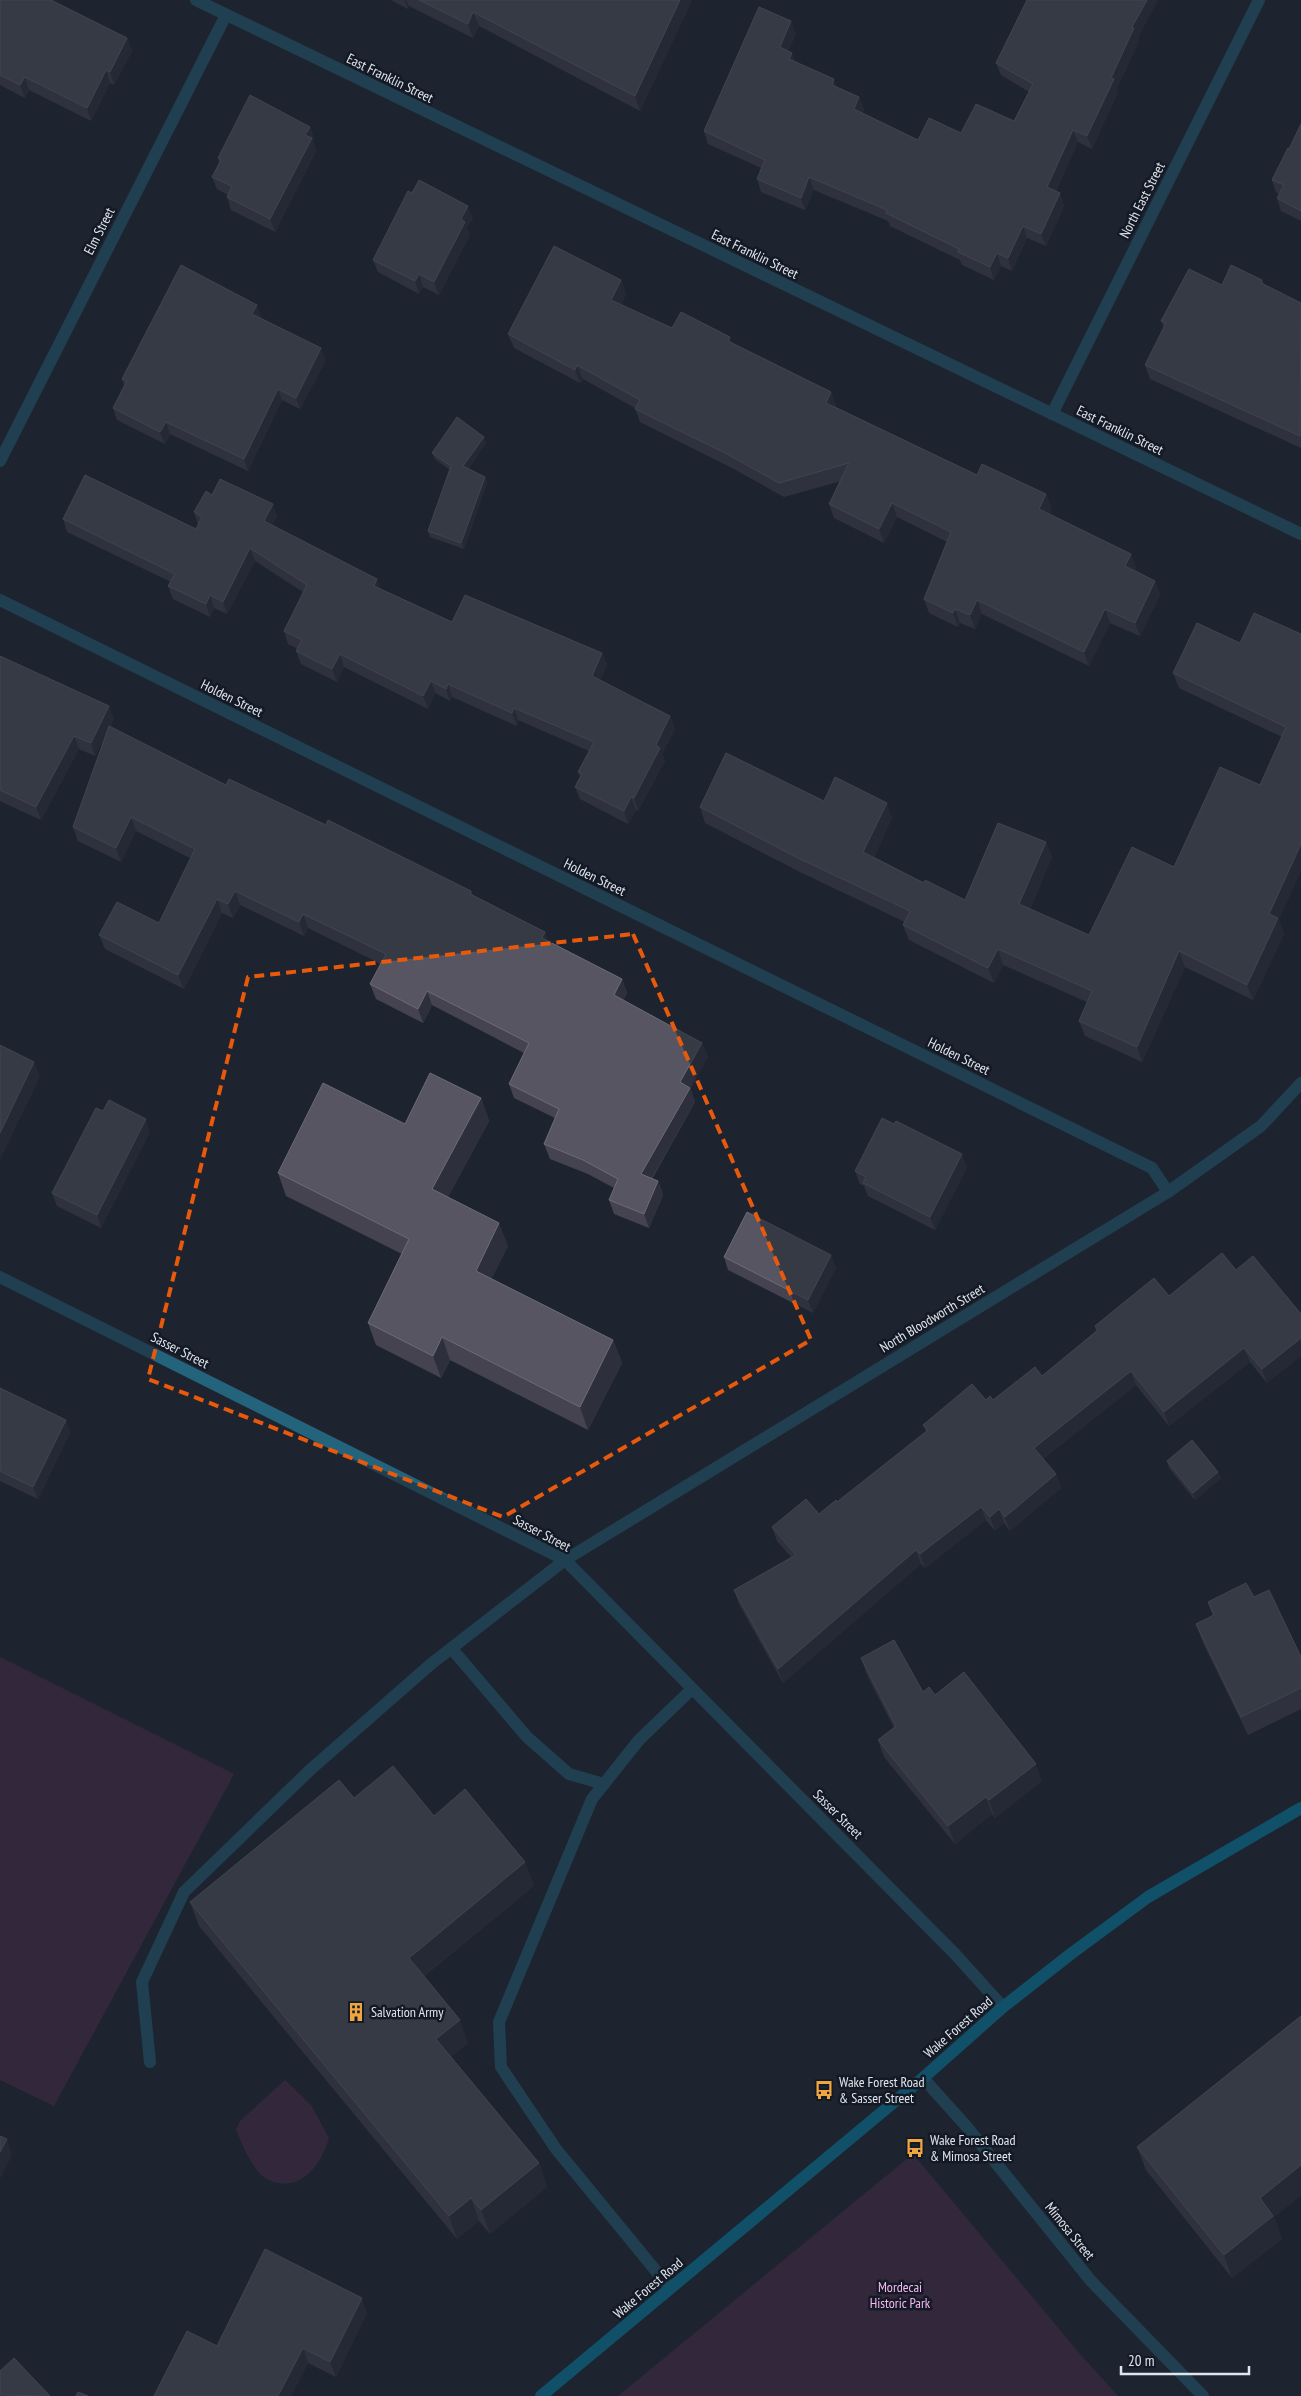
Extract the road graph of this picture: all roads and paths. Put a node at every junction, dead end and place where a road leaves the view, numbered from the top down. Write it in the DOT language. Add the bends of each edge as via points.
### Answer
graph roads {
  1 [pos="196,0"];
  2 [pos="1259,0"];
  3 [pos="226,15"];
  4 [pos="1052,414"];
  5 [pos="0,461"];
  6 [pos="1301,534"];
  7 [pos="0,600"];
  8 [pos="1301,1083"];
  9 [pos="1168,1192"];
  10 [pos="0,1277"];
  11 [pos="565,1560"];
  12 [pos="452,1649"];
  13 [pos="692,1688"];
  14 [pos="604,1784"];
  15 [pos="1301,1808"];
  16 [pos="1004,2007"];
  17 [pos="150,2062"];
  18 [pos="923,2078"];
  19 [pos="670,2288"];
  20 [pos="541,2396"];
  21 [pos="1203,2396"];
  1 -- 3 [label="street, East Franklin Street"];
  2 -- 4 [label="street, North East Street"];
  3 -- 4 [label="street, East Franklin Street"];
  3 -- 5 [label="street, Elm Street"];
  4 -- 6 [label="street, East Franklin Street"];
  7 -- 9 [label="street, Holden Street" via="1152,1168"];
  8 -- 9 [label="street, North Bloodworth Street" via="1261,1126"];
  9 -- 11 [label="street, North Bloodworth Street"];
  10 -- 11 [label="street, Sasser Street"];
  11 -- 12 [label="street, North Bloodworth Street"];
  11 -- 13 [label="street, Sasser Street"];
  12 -- 14 [label="street" via="526,1738 569,1774"];
  12 -- 17 [label="street, North Bloodworth Street" via="310,1770 184,1892 142,1982"];
  13 -- 14 [label="street" via="639,1740"];
  13 -- 16 [label="street, Sasser Street"];
  14 -- 19 [label="street" via="592,1799 499,2022 501,2067 556,2149"];
  15 -- 16 [label="main road, Wake Forest Road" via="1148,1897"];
  16 -- 18 [label="main road, Wake Forest Road"];
  18 -- 19 [label="main road, Wake Forest Road"];
  18 -- 21 [label="street, Mimosa Street" via="967,2127 1091,2282"];
  19 -- 20 [label="main road, Wake Forest Road"];
}
